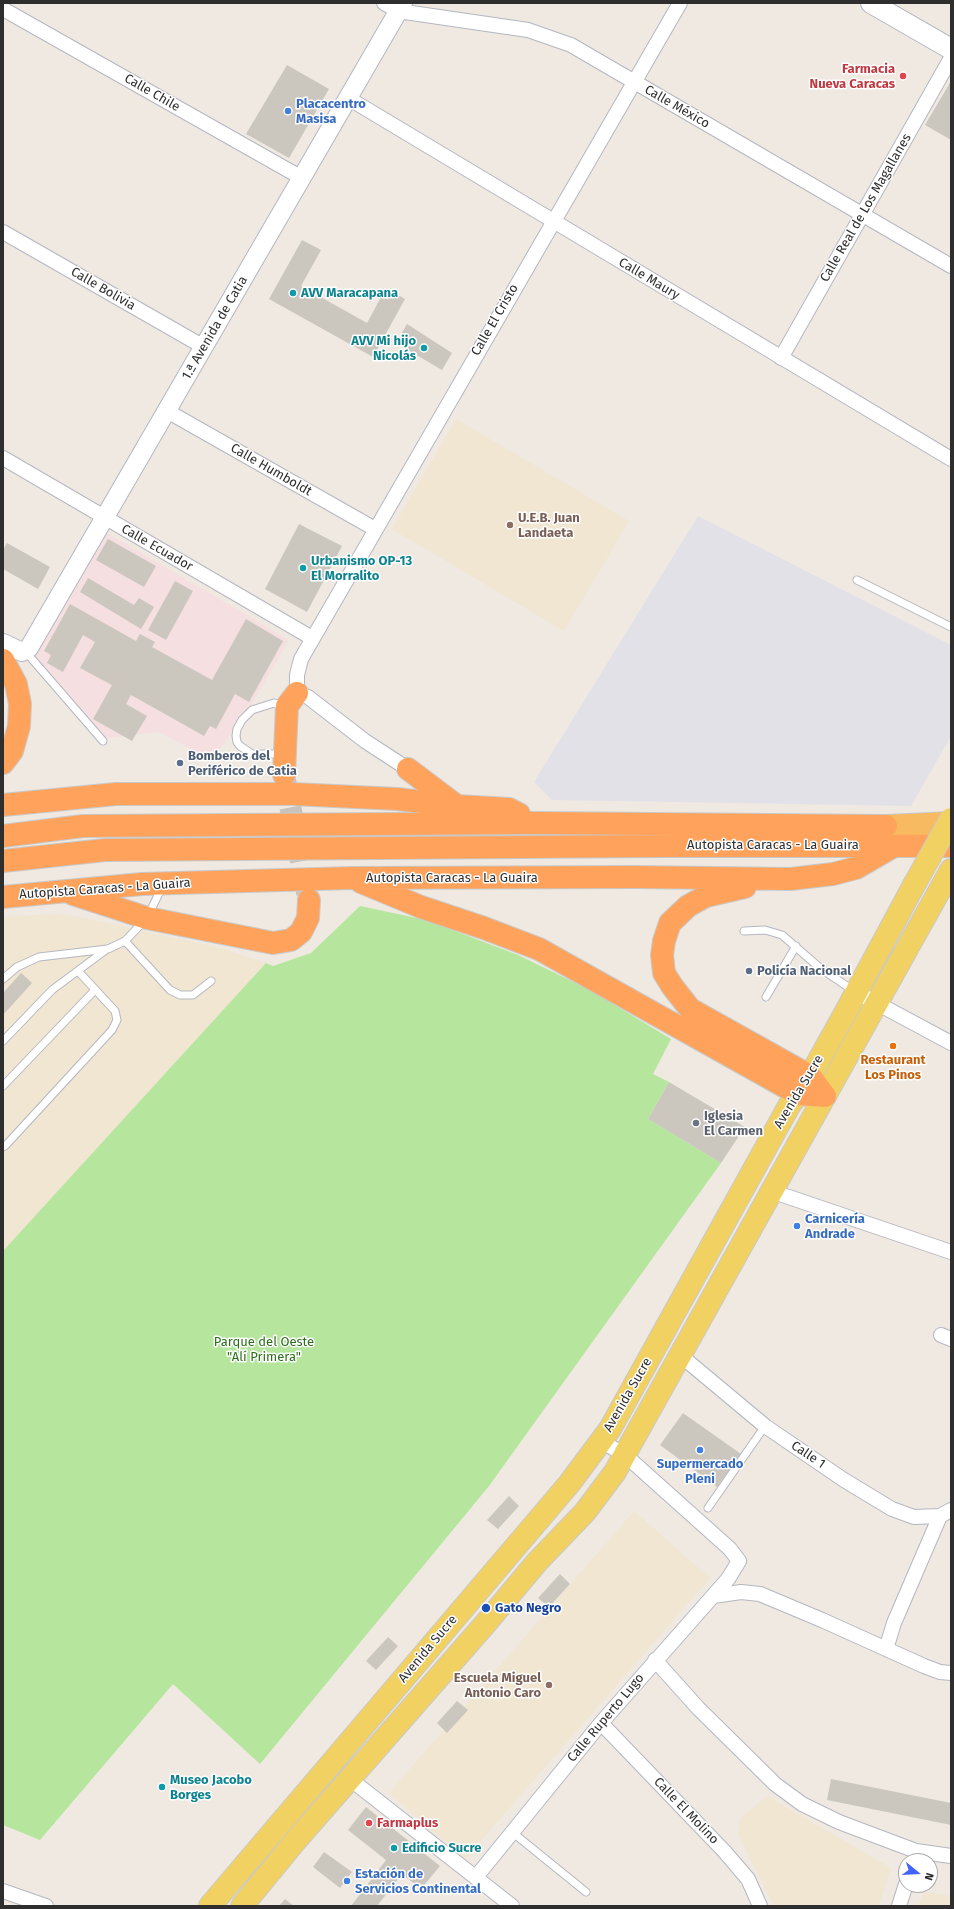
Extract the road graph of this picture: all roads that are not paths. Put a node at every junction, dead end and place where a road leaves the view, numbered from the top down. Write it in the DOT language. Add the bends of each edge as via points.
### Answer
graph roads {
  1 [pos="680,3"];
  2 [pos="871,3"];
  3 [pos="395,6"];
  4 [pos="3,9"];
  5 [pos="951,49"];
  6 [pos="951,58"];
  7 [pos="634,82"];
  8 [pos="348,98"];
  9 [pos="302,178"];
  10 [pos="862,214"];
  11 [pos="553,221"];
  12 [pos="3,232"];
  13 [pos="951,266"];
  14 [pos="204,347"];
  15 [pos="781,358"];
  16 [pos="167,411"];
  17 [pos="3,458"];
  18 [pos="951,459"];
  19 [pos="105,517"];
  20 [pos="375,529"];
  21 [pos="857,580"];
  22 [pos="951,627"];
  23 [pos="312,638"];
  24 [pos="3,643"];
  25 [pos="25,651"];
  26 [pos="4,663"];
  27 [pos="292,700"];
  28 [pos="102,741"];
  29 [pos="3,763"];
  30 [pos="284,764"];
  31 [pos="408,769"];
  32 [pos="398,799"];
  33 [pos="3,805"];
  34 [pos="456,806"];
  35 [pos="951,819"];
  36 [pos="538,823"];
  37 [pos="951,823"];
  38 [pos="3,836"];
  39 [pos="895,845"];
  40 [pos="951,846"];
  41 [pos="425,848"];
  42 [pos="3,861"];
  43 [pos="949,877"];
  44 [pos="342,879"];
  45 [pos="791,880"];
  46 [pos="164,883"];
  47 [pos="64,891"];
  48 [pos="3,897"];
  49 [pos="309,900"];
  50 [pos="147,918"];
  51 [pos="744,931"];
  52 [pos="125,941"];
  53 [pos="796,946"];
  54 [pos="108,949"];
  55 [pos="78,971"];
  56 [pos="3,979"];
  57 [pos="211,981"];
  58 [pos="95,990"];
  59 [pos="856,992"];
  60 [pos="766,996"];
  61 [pos="877,1004"];
  62 [pos="3,1041"];
  63 [pos="951,1043"];
  64 [pos="810,1076"];
  65 [pos="3,1086"];
  66 [pos="798,1094"];
  67 [pos="824,1096"];
  68 [pos="3,1147"];
  69 [pos="771,1192"];
  70 [pos="951,1252"];
  71 [pos="680,1355"];
  72 [pos="765,1426"];
  73 [pos="601,1441"];
  74 [pos="625,1455"];
  75 [pos="708,1508"];
  76 [pos="946,1513"];
  77 [pos="713,1596"];
  78 [pos="886,1648"];
  79 [pos="655,1660"];
  80 [pos="951,1673"];
  81 [pos="602,1723"];
  82 [pos="350,1779"];
  83 [pos="512,1832"];
  84 [pos="908,1853"];
  85 [pos="938,1856"];
  86 [pos="951,1856"];
  87 [pos="476,1877"];
  88 [pos="3,1891"];
  89 [pos="586,1892"];
  90 [pos="903,1893"];
  91 [pos="46,1906"];
  92 [pos="210,1906"];
  93 [pos="242,1906"];
  94 [pos="512,1906"];
  95 [pos="760,1906"];
  96 [pos="899,1906"];
  1 -- 7 [label="street, Calle El Cristo"];
  2 -- 5 [label="main road"];
  3 -- 7 [label="street, Calle México" via="528,30 551,37 571,45"];
  3 -- 8 [label="street, 1.ª Avenida de Catia"];
  4 -- 9 [label="street, Calle Chile"];
  6 -- 10 [label="street, Calle Real de Los Magallanes"];
  7 -- 10 [label="street, Calle México"];
  7 -- 11 [label="street, Calle El Cristo"];
  8 -- 9 [label="street, 1.ª Avenida de Catia"];
  8 -- 11 [label="street, Calle Maury"];
  9 -- 14 [label="street, 1.ª Avenida de Catia"];
  10 -- 13 [label="street, Calle México"];
  10 -- 15 [label="street, Calle Real de Los Magallanes"];
  11 -- 15 [label="street, Calle Maury"];
  11 -- 20 [label="street, Calle El Cristo"];
  12 -- 14 [label="street, Calle Bolivia"];
  14 -- 16 [label="street, 1.ª Avenida de Catia"];
  15 -- 18 [label="street, Calle Maury"];
  16 -- 19 [label="street, 1.ª Avenida de Catia"];
  16 -- 20 [label="street, Calle Humboldt"];
  17 -- 19 [label="street, Calle Ecuador"];
  19 -- 23 [label="street, Calle Ecuador"];
  19 -- 25 [label="street, 1.ª Avenida de Catia"];
  20 -- 23 [label="street, Calle El Cristo"];
  21 -- 22 [label="lane"];
  23 -- 27 [label="street, Calle El Cristo" via="301,659"];
  24 -- 25 [label="street" via="17,651"];
  25 -- 28 [label="lane"];
  26 -- 29 [label="highway" via="16,684 20,704 19,726 12,751"];
  27 -- 30 [label="highway"];
  27 -- 30 [label="lane" via="252,710 242,720 236,736 240,746 252,754"];
  27 -- 31 [label="street" via="308,697 365,741"];
  31 -- 32 [label="highway" via="405,791"];
  31 -- 34 [label="highway"];
  32 -- 33 [label="highway, Autopista Caracas - La Guaira" via="293,794 116,794"];
  32 -- 34 [label="highway, Autopista Caracas - La Guaira"];
  34 -- 36 [label="highway, Autopista Caracas - La Guaira" via="509,809"];
  35 -- 59 [label="main road, Avenida Sucre, bridge"];
  36 -- 37 [label="highway, Autopista Caracas - La Guaira" via="886,826"];
  36 -- 38 [label="highway, Autopista Caracas - La Guaira" via="83,826"];
  39 -- 40 [label="highway, Autopista Caracas - La Guaira"];
  39 -- 41 [label="highway, Autopista Caracas - La Guaira"];
  39 -- 45 [label="highway, Autopista Caracas - La Guaira" via="856,868"];
  41 -- 42 [label="highway, Autopista Caracas - La Guaira" via="105,850"];
  41 -- 44 [label="highway"];
  43 -- 61 [label="main road, Avenida Sucre"];
  44 -- 45 [label="highway, Autopista Caracas - La Guaira" via="635,877"];
  44 -- 46 [label="highway, Autopista Caracas - La Guaira"];
  44 -- 66 [label="highway" via="539,949"];
  45 -- 64 [label="highway" via="729,890 706,896 688,906 670,923 662,955 664,973 690,1009"];
  46 -- 47 [label="highway, Autopista Caracas - La Guaira"];
  46 -- 50 [label="lane"];
  47 -- 48 [label="highway, Autopista Caracas - La Guaira"];
  47 -- 50 [label="highway"];
  49 -- 50 [label="highway" via="308,918 301,932 291,940 273,943"];
  50 -- 52 [label="lane"];
  51 -- 53 [label="lane" via="765,930 782,935"];
  52 -- 54 [label="lane"];
  52 -- 57 [label="lane" via="170,990 180,995 193,995"];
  53 -- 59 [label="lane" via="820,968"];
  53 -- 60 [label="lane"];
  54 -- 55 [label="lane"];
  54 -- 56 [label="lane" via="39,957 17,967"];
  55 -- 58 [label="lane"];
  55 -- 62 [label="lane" via="52,990"];
  58 -- 65 [label="lane"];
  58 -- 68 [label="lane" via="115,1011 117,1020 112,1030"];
  59 -- 61 [label="street"];
  59 -- 64 [label="main road, Avenida Sucre"];
  61 -- 63 [label="street"];
  61 -- 67 [label="main road, Avenida Sucre"];
  64 -- 66 [label="main road, Avenida Sucre"];
  64 -- 67 [label="highway"];
  66 -- 67 [label="highway"];
  66 -- 73 [label="main road, Avenida Sucre" via="630,1394"];
  67 -- 69 [label="main road, Avenida Sucre"];
  69 -- 70 [label="street"];
  69 -- 71 [label="main road, Avenida Sucre"];
  71 -- 72 [label="street, Calle 1"];
  71 -- 74 [label="main road, Avenida Sucre"];
  72 -- 75 [label="lane"];
  72 -- 76 [label="street, Calle 1" via="892,1509 914,1517"];
  73 -- 74 [label="street"];
  73 -- 92 [label="main road, Avenida Sucre" via="569,1484"];
  74 -- 77 [label="street, Calle Ruperto Lugo" via="735,1553 738,1562 728,1579"];
  74 -- 82 [label="main road, Avenida Sucre" via="591,1505 537,1562"];
  76 -- 78 [label="street" via="894,1623"];
  77 -- 78 [label="street" via="741,1592 760,1594"];
  77 -- 79 [label="street, Calle Ruperto Lugo"];
  78 -- 80 [label="street" via="924,1666"];
  79 -- 81 [label="street, Calle Ruperto Lugo"];
  79 -- 84 [label="street" via="698,1708 780,1788 802,1804"];
  81 -- 83 [label="street, Calle Ruperto Lugo"];
  81 -- 95 [label="street, Calle El Molino" via="724,1851 748,1879"];
  82 -- 87 [label="street"];
  82 -- 93 [label="main road, Avenida Sucre"];
  83 -- 87 [label="street, Calle Ruperto Lugo"];
  83 -- 89 [label="lane"];
  85 -- 86 [label="street"];
  87 -- 94 [label="street"];
  88 -- 91 [label="street"];
  90 -- 96 [label="street"];
}
